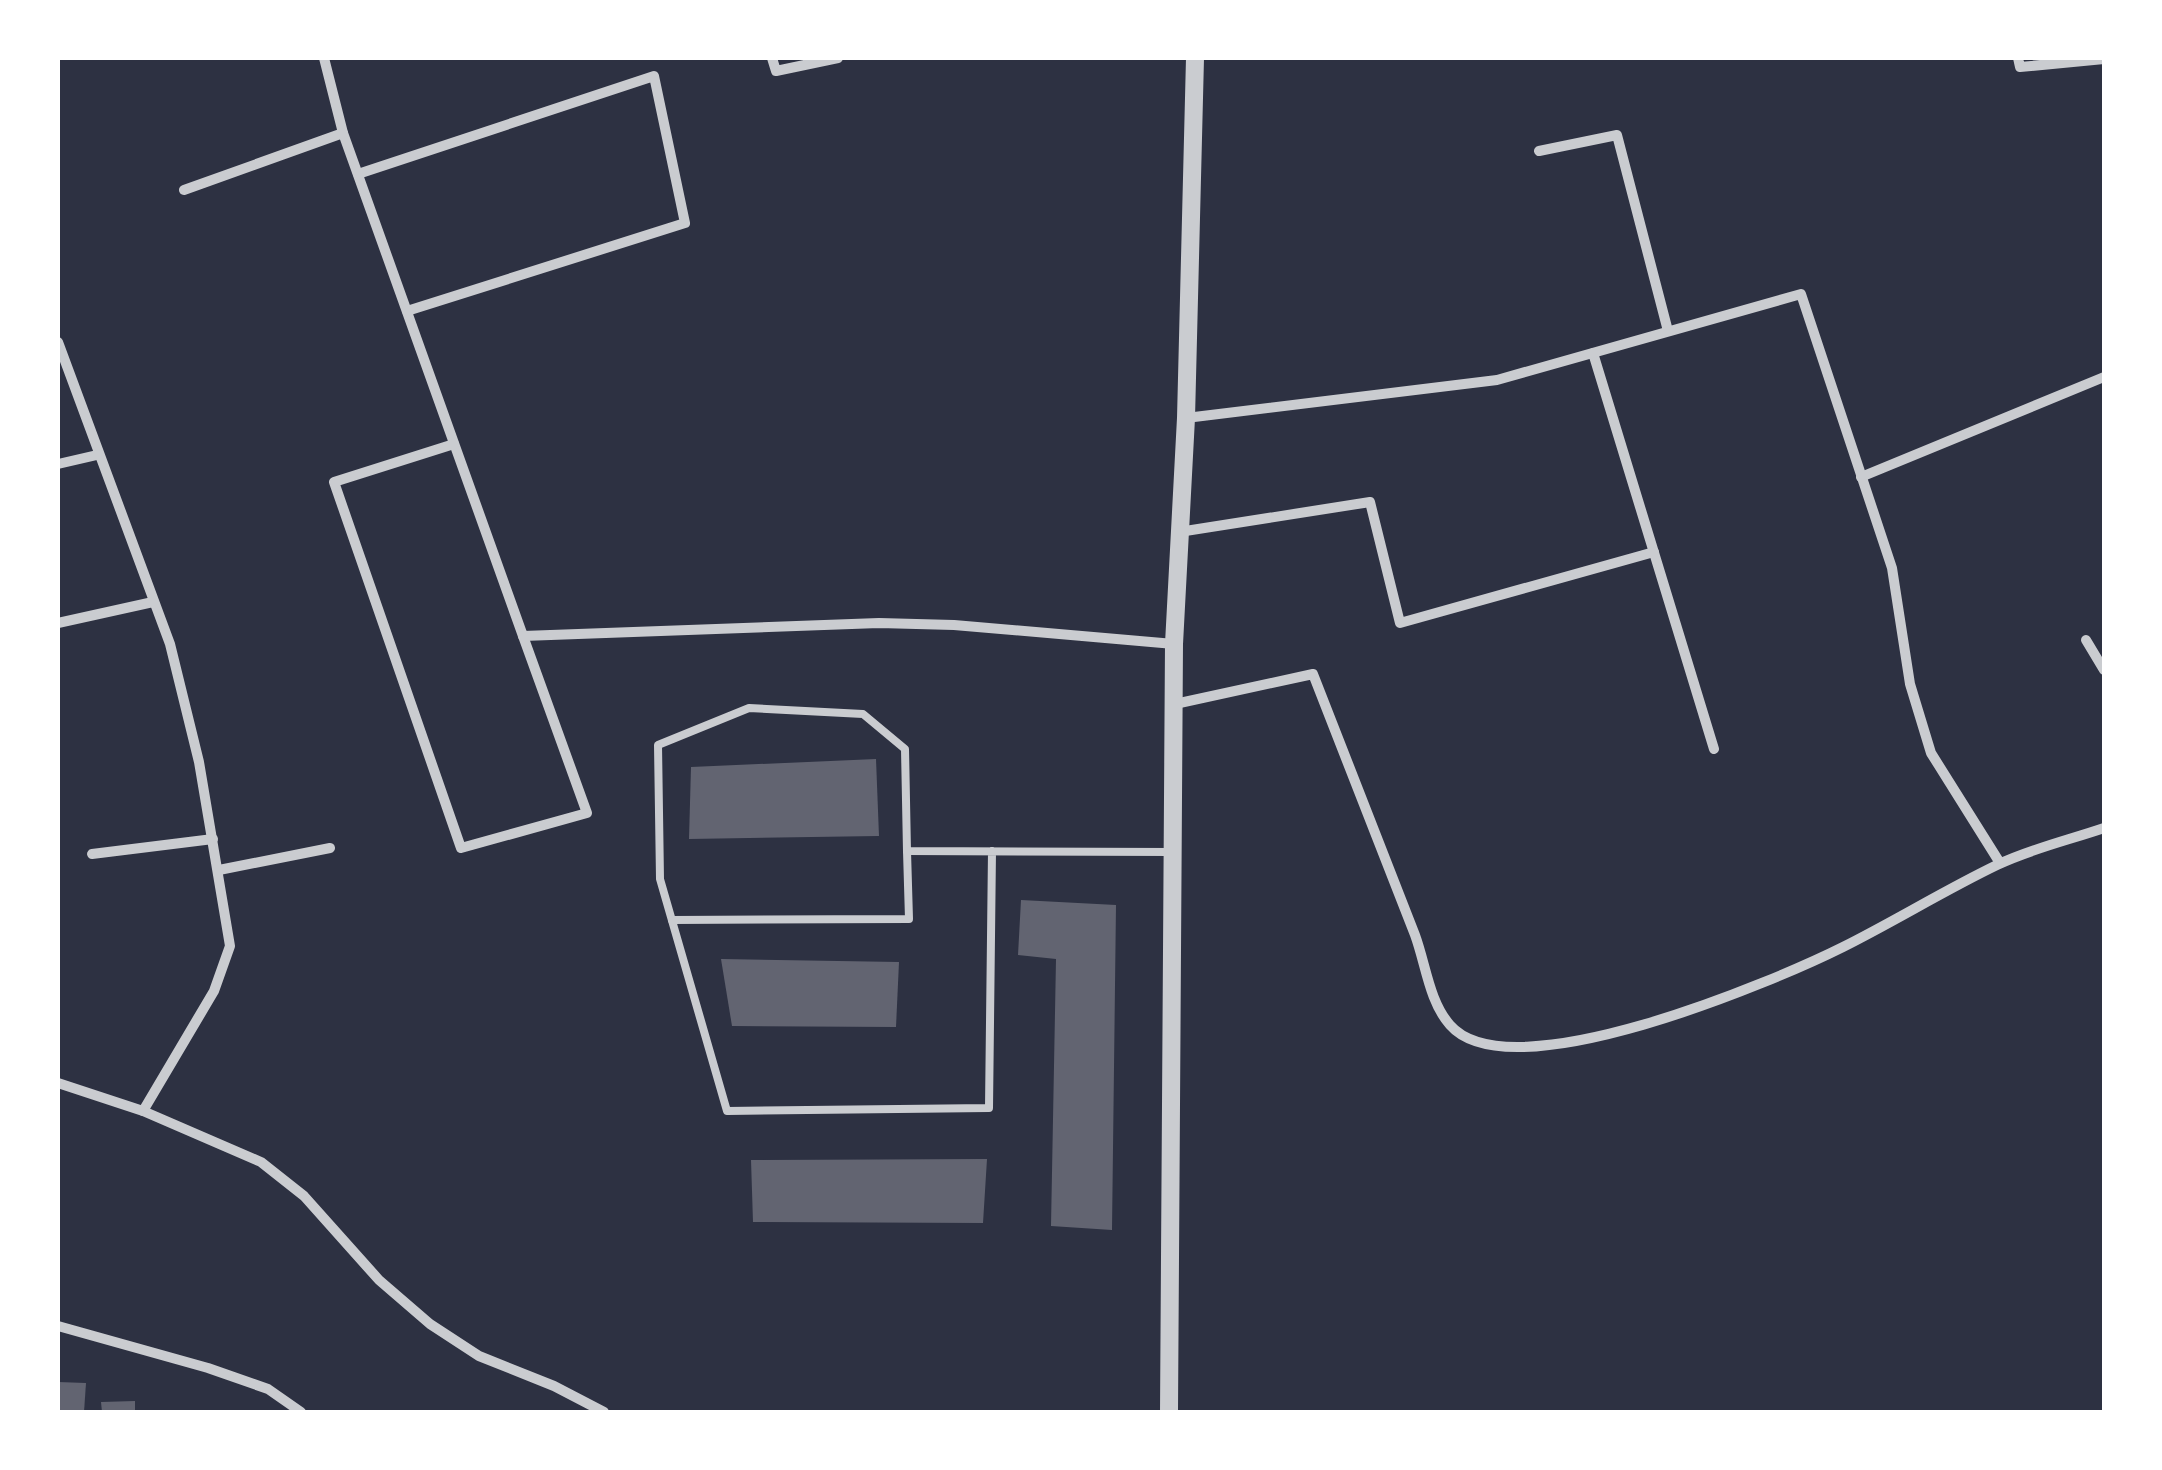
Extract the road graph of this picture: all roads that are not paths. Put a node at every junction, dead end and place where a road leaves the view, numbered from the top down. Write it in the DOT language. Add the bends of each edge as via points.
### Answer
graph roads {
  1 [pos="324,58"];
  2 [pos="772,58"];
  3 [pos="838,58"];
  4 [pos="1195,58"];
  5 [pos="2018,58"];
  6 [pos="2104,59"];
  7 [pos="344,133"];
  8 [pos="1539,151"];
  9 [pos="358,174"];
  10 [pos="184,190"];
  11 [pos="407,311"];
  12 [pos="1668,331"];
  13 [pos="58,342"];
  14 [pos="1594,352"];
  15 [pos="2104,377"];
  16 [pos="1186,418"];
  17 [pos="454,444"];
  18 [pos="97,455"];
  19 [pos="58,464"];
  20 [pos="1861,477"];
  21 [pos="1180,532"];
  22 [pos="1654,552"];
  23 [pos="153,602"];
  24 [pos="58,623"];
  25 [pos="523,636"];
  26 [pos="2086,640"];
  27 [pos="1174,644"];
  28 [pos="2104,670"];
  29 [pos="1175,704"];
  30 [pos="1714,749"];
  31 [pos="2104,828"];
  32 [pos="213,838"];
  33 [pos="330,848"];
  34 [pos="907,850"];
  35 [pos="992,851"];
  36 [pos="1174,852"];
  37 [pos="92,854"];
  38 [pos="2000,863"];
  39 [pos="219,870"];
  40 [pos="672,920"];
  41 [pos="58,1082"];
  42 [pos="143,1112"];
  43 [pos="58,1326"];
  44 [pos="301,1412"];
  45 [pos="604,1412"];
  46 [pos="1169,1412"];
  1 -- 7 [label="street"];
  2 -- 3 [label="street" via="776,72"];
  4 -- 16 [label="street"];
  5 -- 6 [label="street" via="2020,67"];
  7 -- 9 [label="street"];
  7 -- 10 [label="street"];
  8 -- 12 [label="street" via="1617,135"];
  9 -- 11 [label="street"];
  9 -- 11 [label="street" via="654,76 685,223"];
  11 -- 17 [label="street"];
  12 -- 14 [label="street"];
  12 -- 20 [label="street" via="1801,294"];
  13 -- 18 [label="street"];
  14 -- 16 [label="street" via="1496,380"];
  14 -- 22 [label="street"];
  15 -- 20 [label="street"];
  16 -- 21 [label="street"];
  17 -- 25 [label="street"];
  17 -- 25 [label="street" via="334,482 462,848 587,813"];
  18 -- 19 [label="street"];
  18 -- 23 [label="street"];
  20 -- 38 [label="street" via="1892,568 1910,684 1931,752"];
  21 -- 22 [label="street" via="1370,502 1400,623"];
  21 -- 27 [label="street"];
  22 -- 30 [label="street"];
  23 -- 24 [label="street"];
  23 -- 32 [label="street" via="170,644"];
  25 -- 27 [label="street" via="879,624"];
  26 -- 28 [label="street"];
  27 -- 29 [label="street"];
  29 -- 36 [label="street"];
  29 -- 38 [label="street" via="1313,674 1437,1007 1453,1029 1499,1048 1578,1042 1733,997 1844,947"];
  31 -- 38 [label="street"];
  32 -- 37 [label="street"];
  32 -- 39 [label="street"];
  33 -- 39 [label="street"];
  34 -- 35 [label="lane"];
  34 -- 40 [label="lane" via="909,919"];
  34 -- 40 [label="lane" via="906,750 862,714 749,708 658,745 660,879"];
  35 -- 36 [label="lane"];
  35 -- 40 [label="lane" via="989,1108 727,1111"];
  36 -- 46 [label="street"];
  39 -- 42 [label="street" via="230,946 214,991"];
  41 -- 42 [label="street"];
  42 -- 45 [label="street" via="261,1162 304,1196 379,1280 430,1324 478,1356"];
  43 -- 44 [label="street" via="238,1379"];
}
